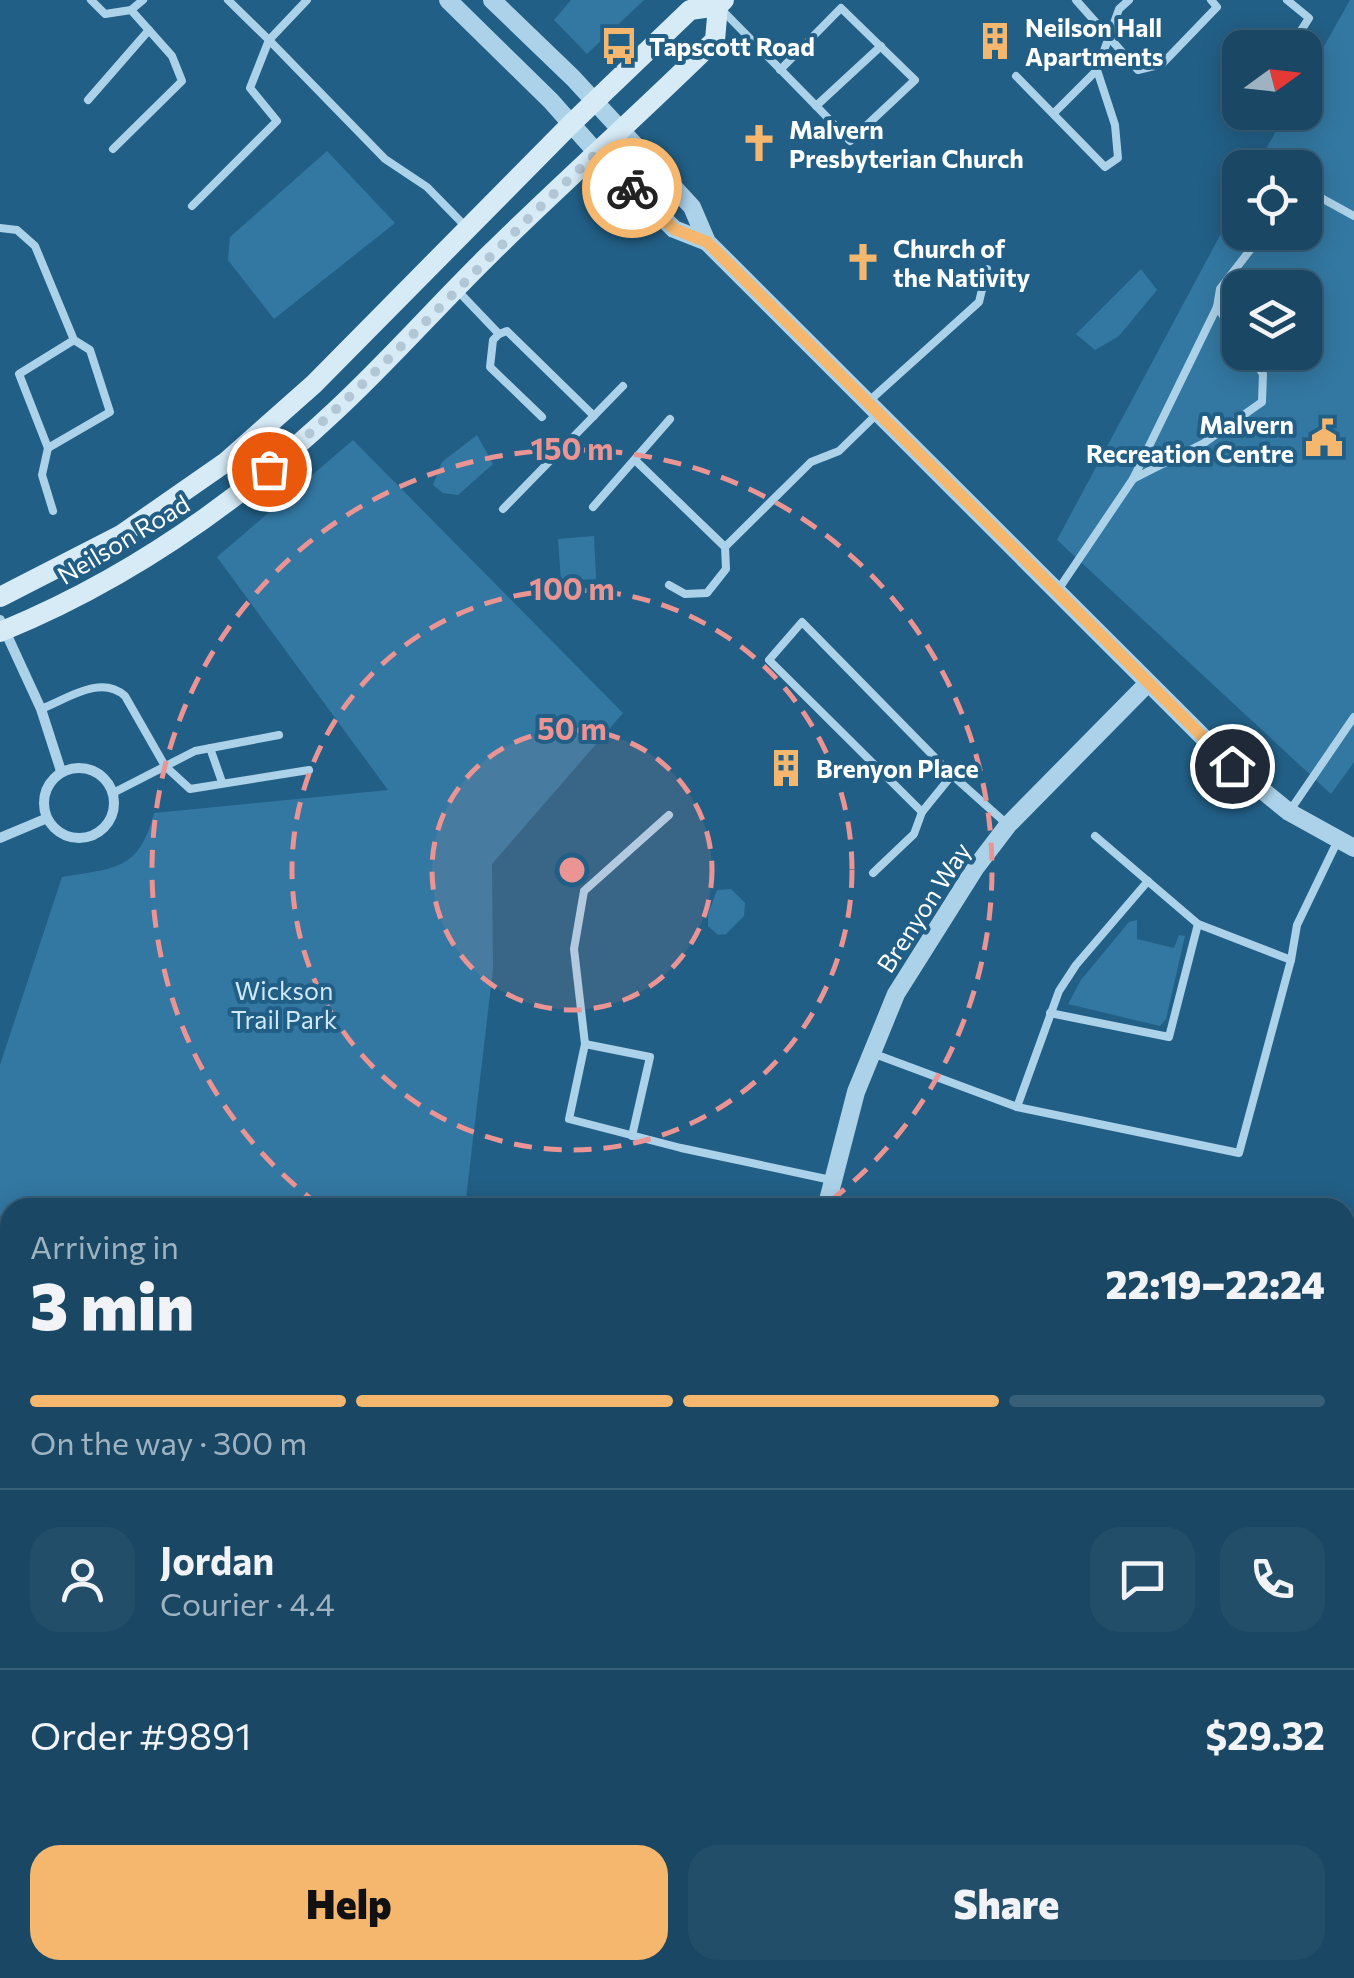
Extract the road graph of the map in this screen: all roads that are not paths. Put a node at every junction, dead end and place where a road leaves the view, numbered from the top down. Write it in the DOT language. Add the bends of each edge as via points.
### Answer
graph roads {
  1 [pos="91,0"];
  2 [pos="143,0"];
  3 [pos="228,0"];
  4 [pos="307,0"];
  5 [pos="448,0"];
  6 [pos="492,0"];
  7 [pos="1076,0"];
  8 [pos="1129,0"];
  9 [pos="1211,0"];
  10 [pos="1287,0"];
  11 [pos="721,3"];
  12 [pos="131,10"];
  13 [pos="149,30"];
  14 [pos="1302,30"];
  15 [pos="1110,38"];
  16 [pos="269,40"];
  17 [pos="880,46"];
  18 [pos="780,70"];
  19 [pos="1097,70"];
  20 [pos="1016,76"];
  21 [pos="88,100"];
  22 [pos="594,102"];
  23 [pos="816,106"];
  24 [pos="1055,112"];
  25 [pos="572,123"];
  26 [pos="620,132"];
  27 [pos="113,149"];
  28 [pos="597,153"];
  29 [pos="1322,198"];
  30 [pos="192,206"];
  31 [pos="1354,216"];
  32 [pos="0,228"];
  33 [pos="468,230"];
  34 [pos="707,242"];
  35 [pos="1250,250"];
  36 [pos="490,253"];
  37 [pos="986,268"];
  38 [pos="456,289"];
  39 [pos="1217,308"];
  40 [pos="1222,315"];
  41 [pos="499,334"];
  42 [pos="74,340"];
  43 [pos="1260,370"];
  44 [pos="623,386"];
  45 [pos="874,407"];
  46 [pos="594,416"];
  47 [pos="542,417"];
  48 [pos="670,419"];
  49 [pos="48,448"];
  50 [pos="635,460"];
  51 [pos="1133,479"];
  52 [pos="593,507"];
  53 [pos="503,509"];
  54 [pos="53,512"];
  55 [pos="725,547"];
  56 [pos="669,585"];
  57 [pos="1058,590"];
  58 [pos="0,596"];
  59 [pos="2,627"];
  60 [pos="1148,684"];
  61 [pos="41,709"];
  62 [pos="1354,717"];
  63 [pos="279,735"];
  64 [pos="210,748"];
  65 [pos="166,766"];
  66 [pos="309,770"];
  67 [pos="61,771"];
  68 [pos="952,776"];
  69 [pos="222,782"];
  70 [pos="114,793"];
  71 [pos="922,812"];
  72 [pos="1289,812"];
  73 [pos="668,815"];
  74 [pos="45,819"];
  75 [pos="1008,825"];
  76 [pos="1095,836"];
  77 [pos="0,838"];
  78 [pos="1346,844"];
  79 [pos="873,873"];
  80 [pos="1148,880"];
  81 [pos="1198,924"];
  82 [pos="1291,960"];
  83 [pos="1050,1013"];
  84 [pos="585,1044"];
  85 [pos="872,1053"];
  86 [pos="1017,1107"];
  87 [pos="632,1136"];
  88 [pos="831,1180"];
  89 [pos="828,1198"];
  1 -- 12 [label="lane" via="105,14"];
  2 -- 12 [label="lane"];
  3 -- 16 [label="lane"];
  4 -- 16 [label="lane"];
  5 -- 25 [label="street"];
  6 -- 22 [label="street"];
  7 -- 15 [label="lane"];
  8 -- 15 [label="lane"];
  9 -- 15 [label="lane" via="1217,6 1162,64 1138,70"];
  10 -- 14 [label="lane" via="1310,18"];
  11 -- 18 [label="lane"];
  11 -- 22 [label="main road, Neilson Road" via="690,10"];
  11 -- 26 [label="main road, Neilson Road" via="715,40"];
  12 -- 13 [label="lane"];
  13 -- 21 [label="lane"];
  13 -- 27 [label="lane" via="172,56 182,81"];
  15 -- 19 [label="lane"];
  16 -- 30 [label="lane" via="250,88 276,121"];
  16 -- 33 [label="lane" via="385,159 426,187"];
  17 -- 18 [label="lane" via="841,8"];
  17 -- 23 [label="lane"];
  17 -- 23 [label="lane" via="915,80 850,141"];
  18 -- 23 [label="lane"];
  19 -- 24 [label="lane"];
  19 -- 24 [label="lane" via="1118,158 1105,167"];
  20 -- 24 [label="lane"];
  22 -- 25 [label="main road, Neilson Road"];
  22 -- 26 [label="street"];
  25 -- 28 [label="street"];
  25 -- 33 [label="main road, Neilson Road"];
  26 -- 28 [label="main road, Neilson Road"];
  26 -- 34 [label="street" via="692,206"];
  28 -- 34 [label="street" via="674,229"];
  28 -- 36 [label="main road, Neilson Road"];
  29 -- 31 [label="lane"];
  32 -- 42 [label="lane" via="17,230 34,246"];
  33 -- 36 [label="main road"];
  33 -- 58 [label="main road, Neilson Road" via="226,462 121,535"];
  34 -- 45 [label="street"];
  35 -- 39 [label="lane" via="1220,289"];
  36 -- 38 [label="main road, Neilson Road"];
  37 -- 45 [label="lane" via="980,302"];
  38 -- 41 [label="lane"];
  38 -- 59 [label="main road, Neilson Road" via="336,410 244,490 136,564 67,603"];
  39 -- 40 [label="lane"];
  39 -- 51 [label="lane"];
  41 -- 46 [label="lane" via="507,331"];
  41 -- 47 [label="lane" via="490,367"];
  42 -- 49 [label="lane" via="19,374"];
  42 -- 49 [label="lane" via="90,350 110,412"];
  43 -- 51 [label="lane" via="1262,402 1204,443"];
  44 -- 46 [label="lane"];
  45 -- 55 [label="lane" via="839,452 811,462"];
  45 -- 57 [label="street"];
  46 -- 53 [label="lane"];
  48 -- 50 [label="lane"];
  49 -- 54 [label="lane" via="42,475"];
  50 -- 52 [label="lane"];
  50 -- 55 [label="lane"];
  51 -- 57 [label="lane"];
  55 -- 56 [label="lane" via="726,569 707,593 685,594"];
  57 -- 60 [label="street"];
  59 -- 61 [label="street"];
  60 -- 72 [label="street"];
  60 -- 75 [label="street, Brenyon Way"];
  61 -- 65 [label="lane" via="102,684 115,687"];
  61 -- 67 [label="street"];
  62 -- 72 [label="lane"];
  63 -- 64 [label="lane"];
  64 -- 65 [label="lane"];
  64 -- 69 [label="lane"];
  65 -- 69 [label="lane" via="190,788"];
  65 -- 70 [label="lane"];
  66 -- 69 [label="lane"];
  67 -- 70 [label="street" via="82,767 102,775"];
  67 -- 74 [label="street" via="44,792"];
  68 -- 71 [label="lane"];
  68 -- 71 [label="lane" via="802,622 769,660"];
  68 -- 75 [label="lane"];
  70 -- 74 [label="street" via="113,815 86,839 70,839"];
  71 -- 79 [label="lane" via="914,834"];
  72 -- 78 [label="street"];
  73 -- 84 [label="lane" via="584,891 574,949"];
  74 -- 77 [label="street"];
  75 -- 85 [label="street, Brenyon Way" via="896,994"];
  76 -- 80 [label="lane"];
  78 -- 82 [label="lane" via="1298,924"];
  80 -- 81 [label="lane"];
  80 -- 83 [label="lane" via="1076,965"];
  81 -- 82 [label="lane"];
  81 -- 83 [label="lane" via="1169,1037"];
  82 -- 86 [label="lane" via="1239,1153"];
  83 -- 86 [label="lane"];
  84 -- 87 [label="lane" via="569,1120"];
  84 -- 87 [label="lane" via="650,1057"];
  85 -- 86 [label="lane"];
  85 -- 88 [label="street, Brenyon Way"];
  87 -- 88 [label="lane"];
  88 -- 89 [label="street, Brenyon Way"];
}
